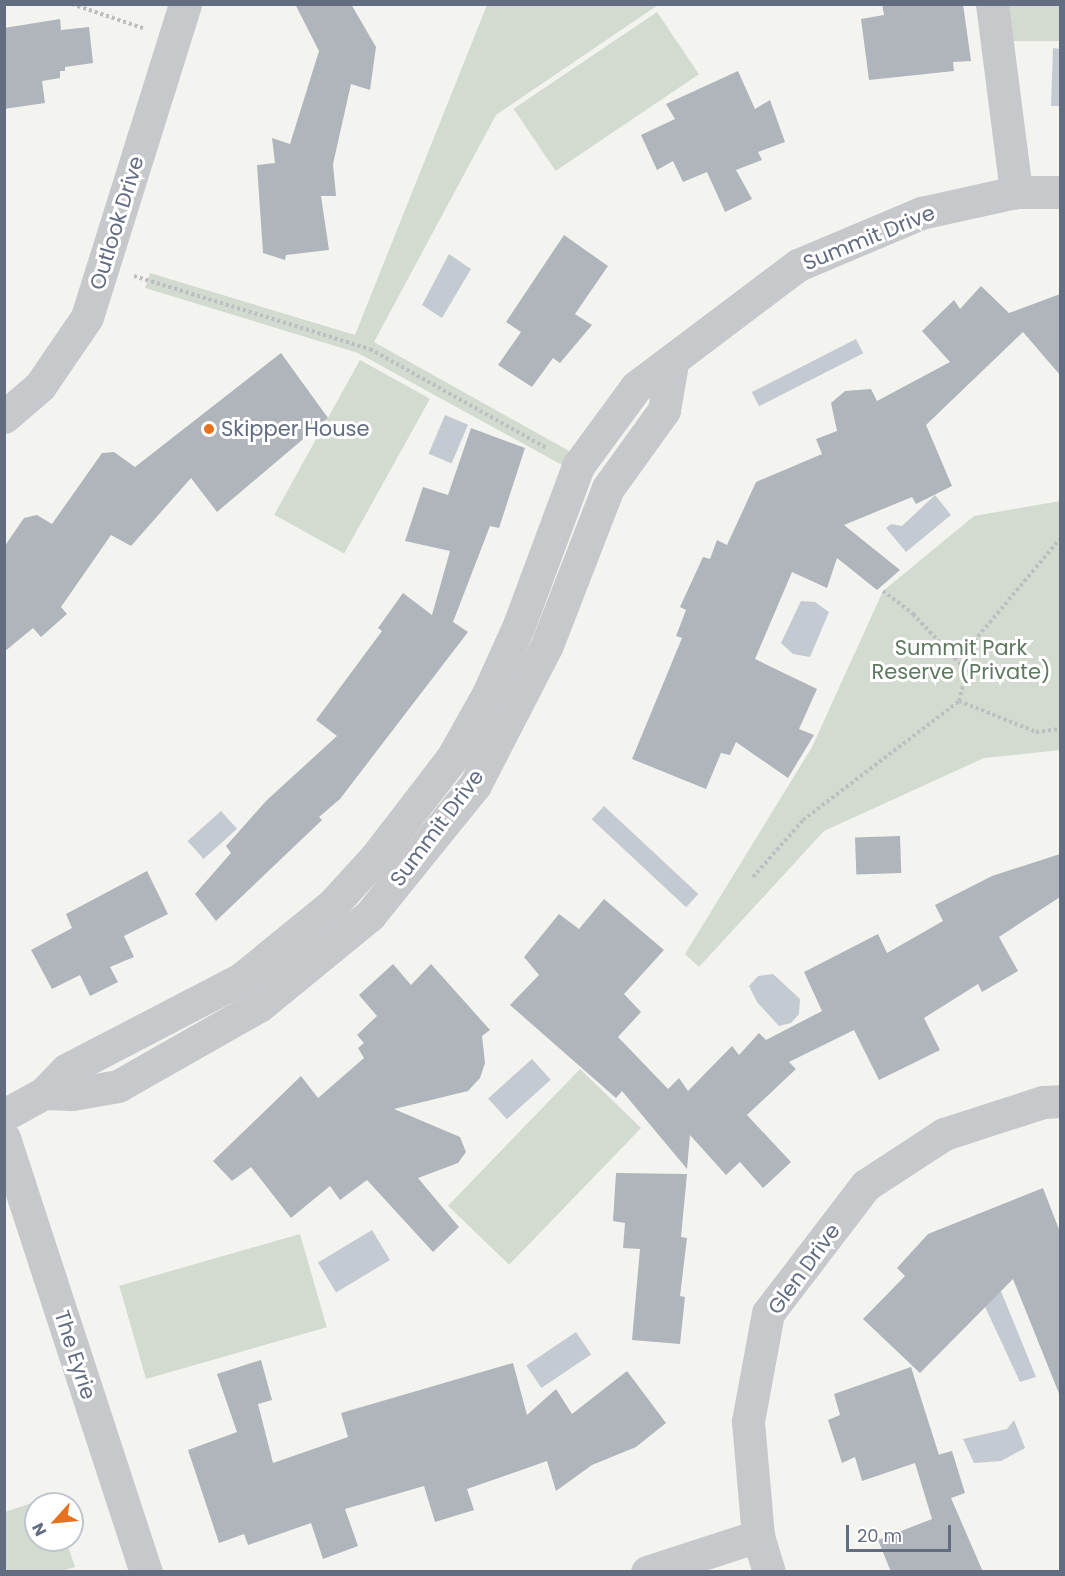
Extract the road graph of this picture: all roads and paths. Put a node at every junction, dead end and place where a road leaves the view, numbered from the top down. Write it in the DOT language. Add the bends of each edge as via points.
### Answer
graph roads {
  1 [pos="72,4"];
  2 [pos="185,4"];
  3 [pos="992,4"];
  4 [pos="174,38"];
  5 [pos="1016,192"];
  6 [pos="1060,192"];
  7 [pos="104,268"];
  8 [pos="672,363"];
  9 [pos="4,417"];
  10 [pos="578,466"];
  11 [pos="1060,539"];
  12 [pos="883,591"];
  13 [pos="968,672"];
  14 [pos="959,701"];
  15 [pos="1060,729"];
  16 [pos="753,877"];
  17 [pos="44,1093"];
  18 [pos="1060,1101"];
  19 [pos="4,1115"];
  20 [pos="4,1138"];
  21 [pos="758,1536"];
  22 [pos="146,1572"];
  23 [pos="647,1572"];
  24 [pos="769,1572"];
  1 -- 4 [label="path"];
  2 -- 4 [label="street, Outlook Drive"];
  3 -- 5 [label="street"];
  4 -- 7 [label="street, Outlook Drive"];
  5 -- 6 [label="street, Summit Drive"];
  5 -- 8 [label="street, Summit Drive" via="921,213 798,265"];
  7 -- 9 [label="street, Outlook Drive" via="87,317 40,386"];
  7 -- 10 [label="path" via="370,349"];
  8 -- 10 [label="street, Summit Drive" via="636,387"];
  8 -- 17 [label="street, Summit Drive" via="664,410 608,488 547,645 475,785 370,915 259,1006 118,1086 72,1095"];
  10 -- 17 [label="street, Summit Drive" via="519,625 488,694 452,758 375,858 333,904 241,979 66,1070"];
  11 -- 13 [label="path" via="974,641"];
  12 -- 13 [label="path" via="921,621"];
  13 -- 14 [label="path"];
  14 -- 15 [label="path" via="1036,732"];
  14 -- 16 [label="path" via="803,820"];
  17 -- 19 [label="street, Summit Drive"];
  18 -- 21 [label="street, Glen Drive" via="1043,1102 944,1134 866,1185 768,1314 748,1421"];
  20 -- 22 [label="street, The Eyrie"];
  21 -- 23 [label="street"];
  21 -- 24 [label="street, Glen Drive"];
}
